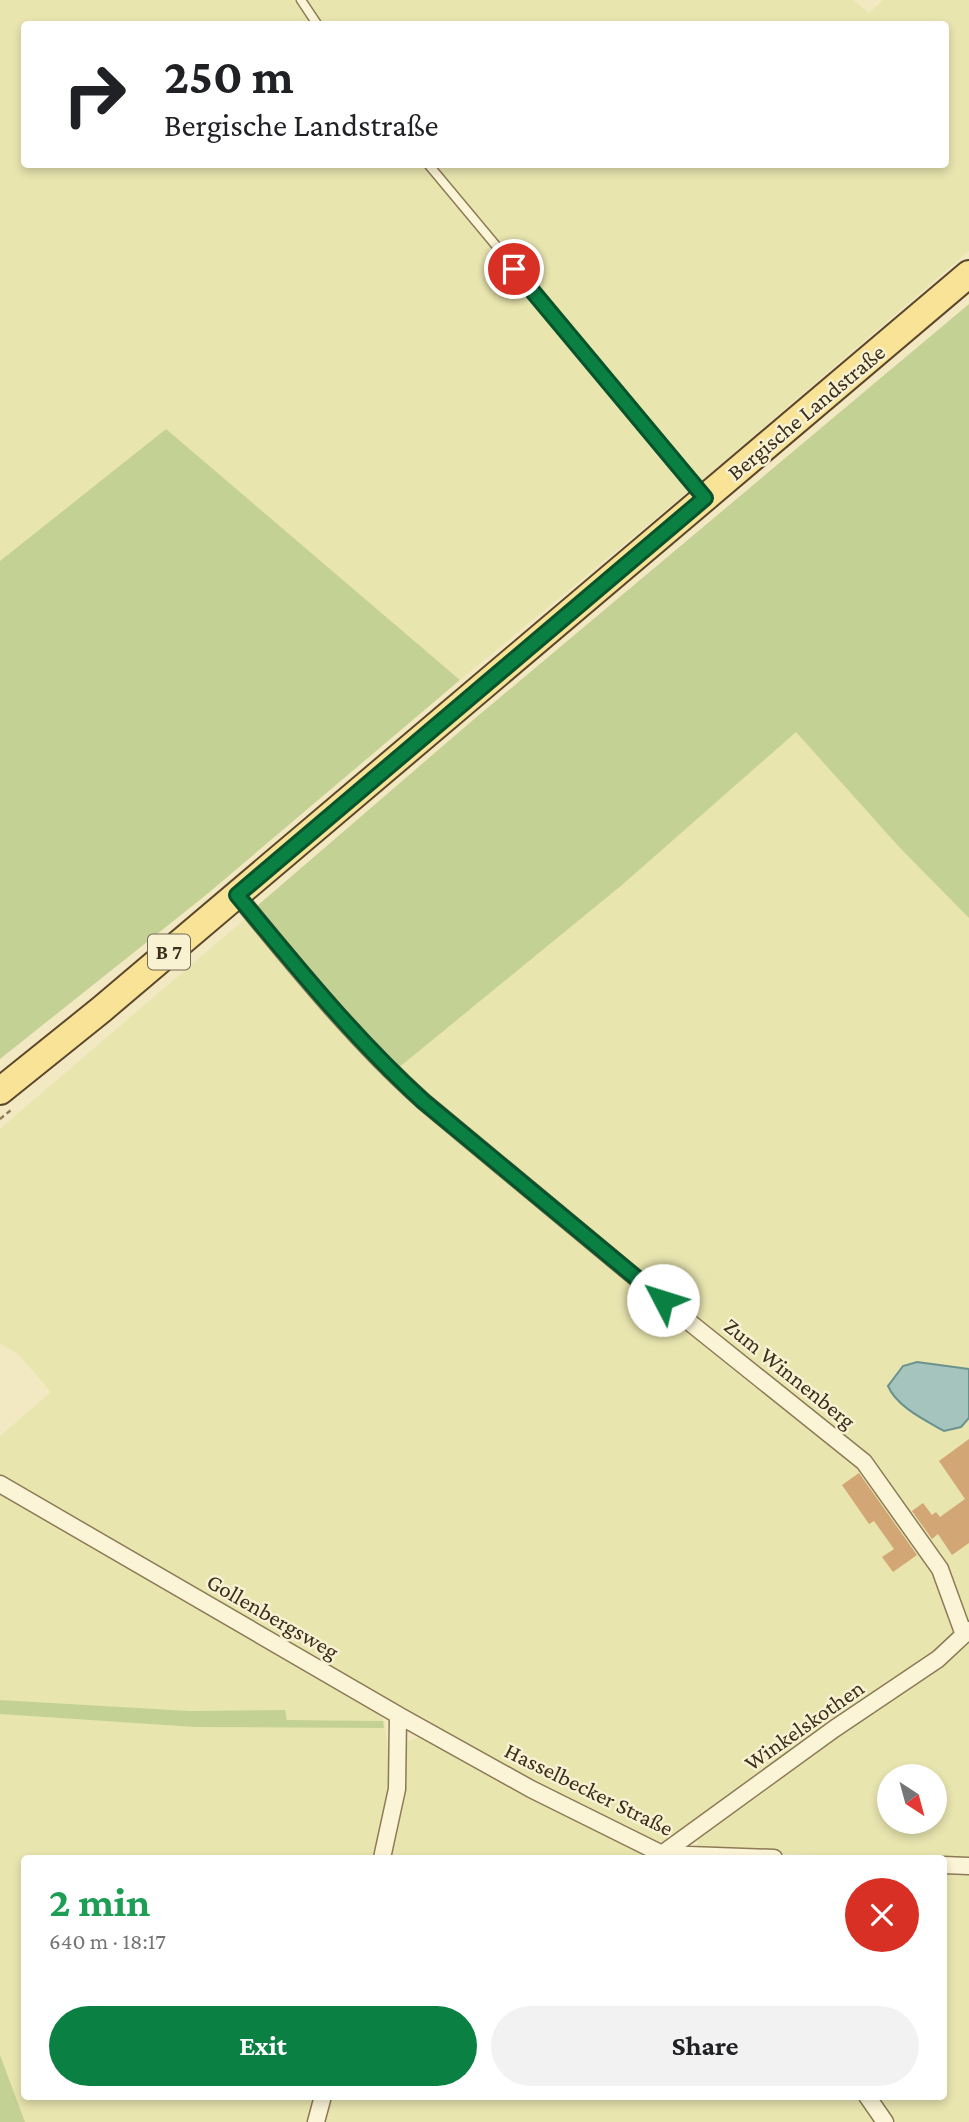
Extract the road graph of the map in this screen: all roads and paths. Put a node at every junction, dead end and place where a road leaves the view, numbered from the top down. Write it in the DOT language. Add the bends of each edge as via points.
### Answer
graph roads {
  1 [pos="301,0"];
  2 [pos="315,21"];
  3 [pos="431,168"];
  4 [pos="969,274"];
  5 [pos="705,498"];
  6 [pos="237,895"];
  7 [pos="0,1091"];
  8 [pos="0,1485"];
  9 [pos="966,1633"];
  10 [pos="398,1715"];
  11 [pos="383,1855"];
  12 [pos="662,1855"];
  13 [pos="665,1855"];
  14 [pos="947,1865"];
  15 [pos="969,1866"];
  16 [pos="322,2100"];
  17 [pos="870,2100"];
  18 [pos="316,2122"];
  19 [pos="885,2122"];
  1 -- 2 [label="lane"];
  3 -- 5 [label="lane"];
  4 -- 5 [label="main road, Bergische Landstraße / B 7"];
  5 -- 6 [label="main road, Bergische Landstraße / B 7"];
  6 -- 7 [label="main road, Bergische Landstraße / B 7"];
  6 -- 9 [label="street, Zum Winnenberg" via="306,980 423,1101 863,1462 940,1569"];
  8 -- 10 [label="street, Gollenbergsweg"];
  9 -- 13 [label="street, Winkelskothen" via="938,1659 834,1729"];
  10 -- 11 [label="street" via="397,1789"];
  10 -- 12 [label="street, Hasselbecker Straße"];
  14 -- 15 [label="street"];
  16 -- 18 [label="street"];
  17 -- 19 [label="street"];
}
